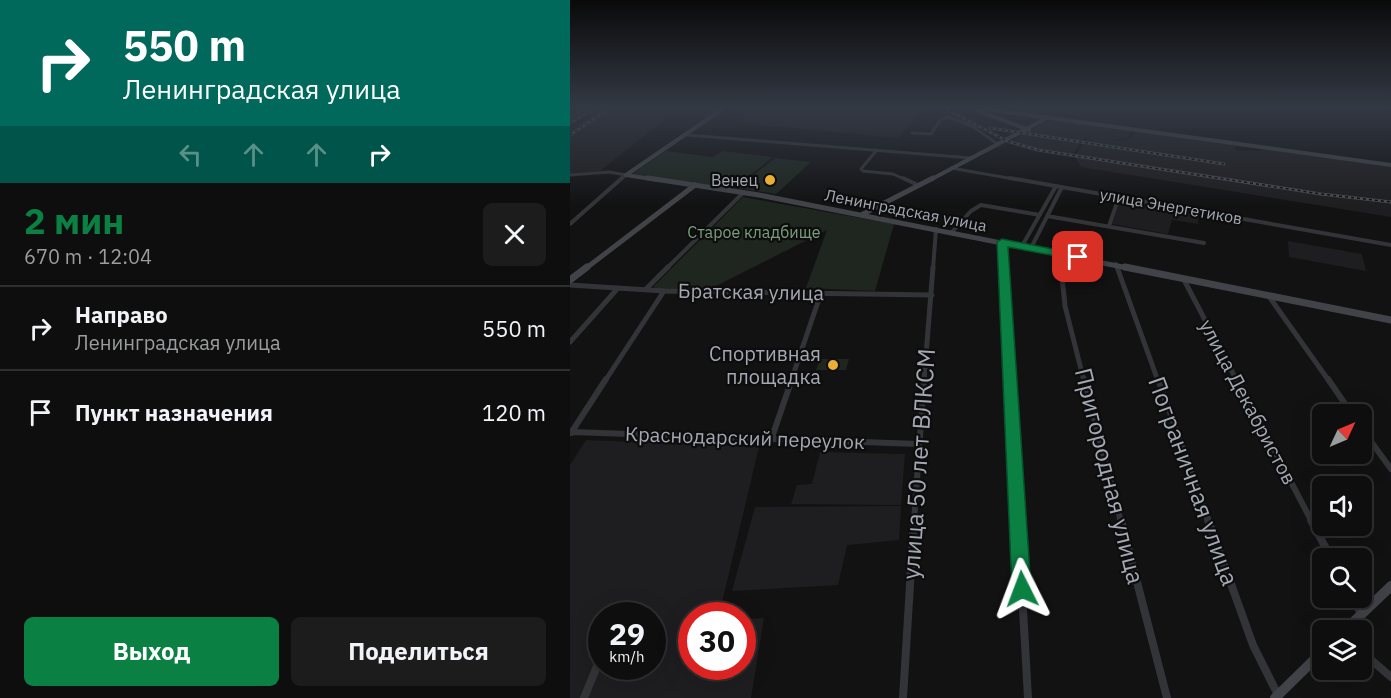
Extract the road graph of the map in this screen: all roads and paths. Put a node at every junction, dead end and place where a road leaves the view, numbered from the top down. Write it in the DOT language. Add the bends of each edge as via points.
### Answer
graph roads {
  1 [pos="679,141"];
  2 [pos="753,141"];
  3 [pos="995,141"];
  4 [pos="1006,141"];
  5 [pos="1212,141"];
  6 [pos="999,144"];
  7 [pos="876,151"];
  8 [pos="971,158"];
  9 [pos="1391,165"];
  10 [pos="951,168"];
  11 [pos="570,175"];
  12 [pos="626,175"];
  13 [pos="695,185"];
  14 [pos="918,185"];
  15 [pos="1056,186"];
  16 [pos="1062,187"];
  17 [pos="744,192"];
  18 [pos="1119,197"];
  19 [pos="861,215"];
  20 [pos="1040,215"];
  21 [pos="1047,216"];
  22 [pos="570,224"];
  23 [pos="1109,226"];
  24 [pos="936,230"];
  25 [pos="952,232"];
  26 [pos="1002,242"];
  27 [pos="1204,243"];
  28 [pos="1391,244"];
  29 [pos="1022,246"];
  30 [pos="1031,248"];
  31 [pos="1059,253"];
  32 [pos="1116,264"];
  33 [pos="1182,278"];
  34 [pos="570,282"];
  35 [pos="618,288"];
  36 [pos="646,289"];
  37 [pos="664,291"];
  38 [pos="821,293"];
  39 [pos="1267,294"];
  40 [pos="932,295"];
  41 [pos="1391,320"];
  42 [pos="570,342"];
  43 [pos="1345,404"];
  44 [pos="571,433"];
  45 [pos="771,440"];
  46 [pos="1372,443"];
  47 [pos="919,444"];
  48 [pos="1391,469"];
  49 [pos="1326,548"];
  50 [pos="1391,586"];
  51 [pos="1358,608"];
  52 [pos="1361,614"];
  53 [pos="1355,620"];
  54 [pos="1372,661"];
  55 [pos="1312,662"];
  56 [pos="1391,677"];
  57 [pos="591,680"];
  58 [pos="1277,697"];
  59 [pos="584,698"];
  60 [pos="903,698"];
  61 [pos="1028,698"];
  62 [pos="1167,698"];
  1 -- 12 [label="street"];
  2 -- 7 [label="street"];
  3 -- 6 [label="street"];
  4 -- 6 [label="street"];
  5 -- 9 [label="street"];
  6 -- 8 [label="street"];
  7 -- 8 [label="street"];
  7 -- 14 [label="street" via="863,171 893,174"];
  8 -- 10 [label="street"];
  10 -- 14 [label="street"];
  10 -- 15 [label="street, улица Энергетиков"];
  11 -- 12 [label="street"];
  12 -- 13 [label="street, Ленинградская улица"];
  12 -- 22 [label="street"];
  13 -- 17 [label="street, Ленинградская улица"];
  13 -- 34 [label="street"];
  14 -- 19 [label="street"];
  15 -- 16 [label="street, улица Энергетиков"];
  15 -- 20 [label="street"];
  16 -- 18 [label="street, улица Энергетиков"];
  16 -- 21 [label="street"];
  17 -- 19 [label="street, Ленинградская улица"];
  17 -- 36 [label="street"];
  18 -- 23 [label="street"];
  18 -- 28 [label="street, улица Энергетиков"];
  19 -- 24 [label="street, Ленинградская улица"];
  20 -- 25 [label="street" via="981,205"];
  20 -- 29 [label="street"];
  21 -- 23 [label="street"];
  21 -- 30 [label="street"];
  23 -- 27 [label="street"];
  24 -- 25 [label="street, Ленинградская улица"];
  24 -- 40 [label="street, улица 50 лет ВЛКСМ"];
  25 -- 26 [label="street, Ленинградская улица"];
  26 -- 29 [label="street, Ленинградская улица"];
  26 -- 61 [label="street"];
  29 -- 30 [label="street, Ленинградская улица"];
  30 -- 31 [label="street, Ленинградская улица"];
  31 -- 32 [label="street, Ленинградская улица"];
  31 -- 62 [label="street, Пригородная улица" via="1065,306"];
  32 -- 33 [label="street, Ленинградская улица"];
  32 -- 58 [label="street, Пограничная улица" via="1253,645"];
  33 -- 39 [label="street, Ленинградская улица"];
  33 -- 49 [label="street, улица Декабристов"];
  34 -- 35 [label="street, Братская улица"];
  35 -- 36 [label="street, Братская улица"];
  35 -- 42 [label="street"];
  36 -- 37 [label="street, Братская улица"];
  37 -- 38 [label="street, Братская улица"];
  37 -- 44 [label="street"];
  38 -- 40 [label="street, Братская улица"];
  38 -- 45 [label="street"];
  39 -- 41 [label="street, Ленинградская улица"];
  39 -- 43 [label="street"];
  40 -- 47 [label="street, улица 50 лет ВЛКСМ"];
  44 -- 45 [label="street, Краснодарский переулок"];
  45 -- 47 [label="street, Краснодарский переулок"];
  46 -- 48 [label="street"];
  47 -- 60 [label="street, улица 50 лет ВЛКСМ"];
  50 -- 52 [label="street"];
  51 -- 52 [label="street"];
  52 -- 53 [label="street"];
  54 -- 56 [label="street"];
  55 -- 58 [label="street"];
  57 -- 59 [label="street"];
}
